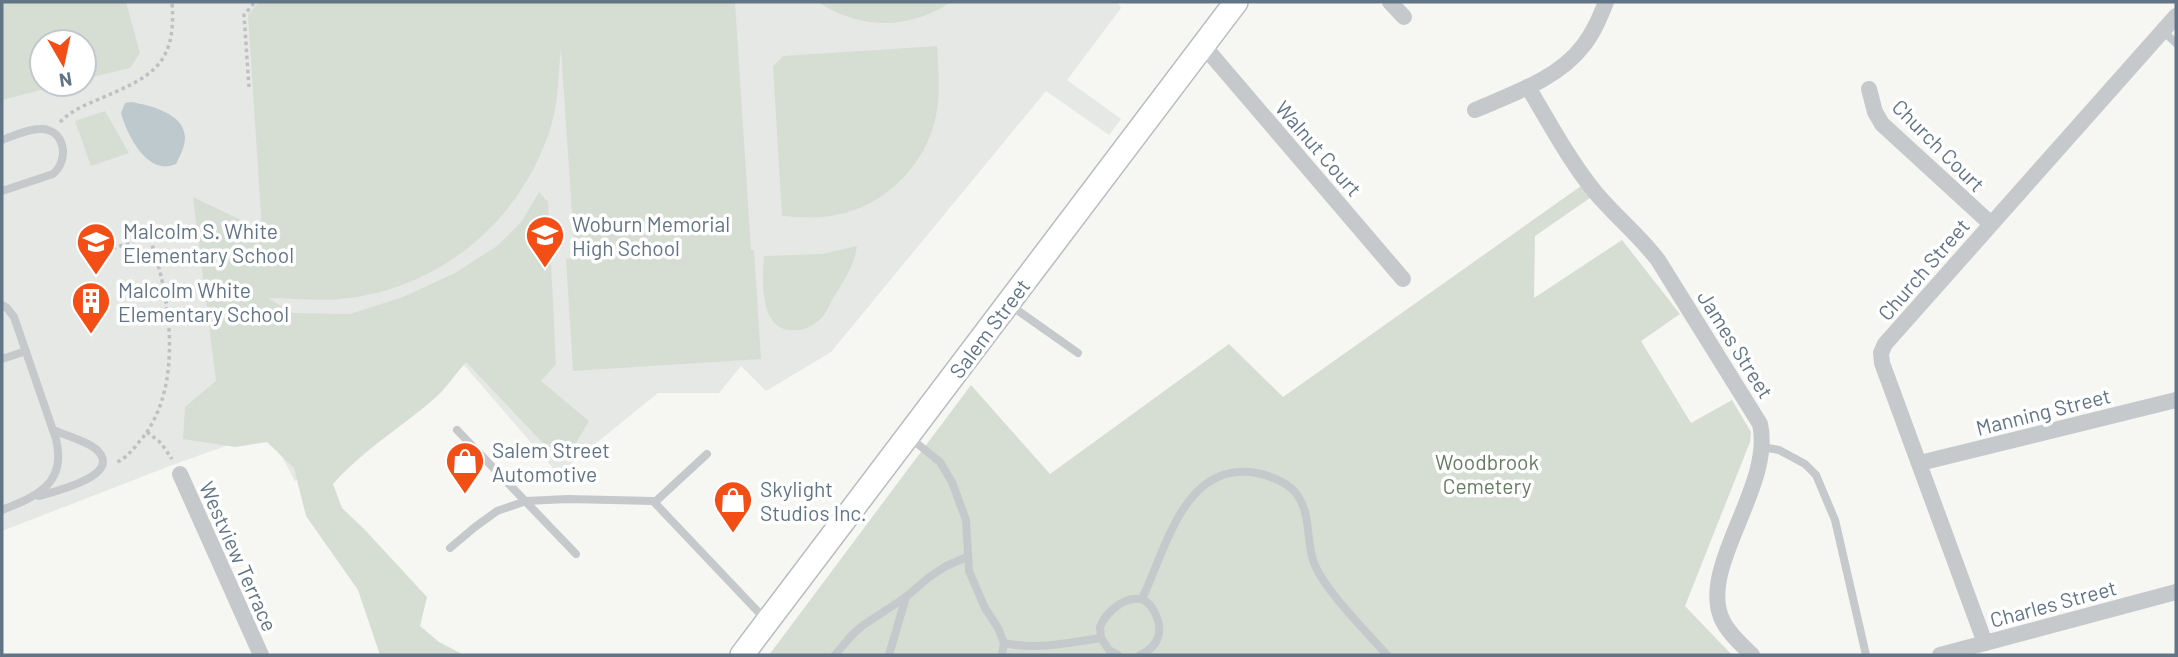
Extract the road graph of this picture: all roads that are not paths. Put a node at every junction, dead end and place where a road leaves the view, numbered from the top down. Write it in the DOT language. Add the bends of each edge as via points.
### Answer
graph roads {
  1 [pos="1236,2"];
  2 [pos="1390,2"];
  3 [pos="1606,2"];
  4 [pos="2176,16"];
  5 [pos="1404,17"];
  6 [pos="2163,31"];
  7 [pos="2176,43"];
  8 [pos="1203,45"];
  9 [pos="1528,87"];
  10 [pos="1869,89"];
  11 [pos="1475,110"];
  12 [pos="2,140"];
  13 [pos="2,191"];
  14 [pos="1991,224"];
  15 [pos="1403,279"];
  16 [pos="1007,303"];
  17 [pos="2,305"];
  18 [pos="26,351"];
  19 [pos="1077,353"];
  20 [pos="2,359"];
  21 [pos="2176,400"];
  22 [pos="53,430"];
  23 [pos="457,430"];
  24 [pos="907,436"];
  25 [pos="1762,447"];
  26 [pos="707,454"];
  27 [pos="1920,464"];
  28 [pos="180,474"];
  29 [pos="29,499"];
  30 [pos="526,501"];
  31 [pos="655,502"];
  32 [pos="2,510"];
  33 [pos="450,548"];
  34 [pos="576,554"];
  35 [pos="967,556"];
  36 [pos="2176,592"];
  37 [pos="906,597"];
  38 [pos="1142,599"];
  39 [pos="767,621"];
  40 [pos="1101,638"];
  41 [pos="1004,643"];
  42 [pos="1985,643"];
  43 [pos="261,655"];
  44 [pos="742,655"];
  45 [pos="835,655"];
  46 [pos="889,655"];
  47 [pos="1002,655"];
  48 [pos="1118,655"];
  49 [pos="1140,655"];
  50 [pos="1387,655"];
  51 [pos="1752,655"];
  52 [pos="1866,655"];
  53 [pos="1940,655"];
  1 -- 8 [label="street, Salem Street"];
  2 -- 5 [label="street"];
  3 -- 9 [label="street" via="1577,54"];
  4 -- 6 [label="street, Church Street"];
  6 -- 7 [label="lane"];
  6 -- 14 [label="street, Church Street"];
  8 -- 15 [label="street, Walnut Court"];
  8 -- 16 [label="street, Salem Street"];
  9 -- 11 [label="street"];
  9 -- 25 [label="street, James Street" via="1583,176 1658,260 1758,419"];
  10 -- 14 [label="street, Church Court" via="1882,124"];
  12 -- 13 [label="lane" via="38,129 54,133 64,152 59,168 49,175"];
  14 -- 27 [label="street, Church Street" via="1881,353"];
  16 -- 19 [label="lane"];
  16 -- 24 [label="street, Salem Street"];
  17 -- 18 [label="lane" via="12,313"];
  18 -- 20 [label="lane"];
  18 -- 22 [label="lane"];
  21 -- 27 [label="street, Manning Street"];
  22 -- 29 [label="lane" via="57,466 50,482"];
  22 -- 29 [label="lane" via="95,448 102,464 97,473 82,481"];
  23 -- 30 [label="lane"];
  24 -- 35 [label="lane" via="940,462 952,482 966,520"];
  24 -- 39 [label="street, Salem Street"];
  25 -- 51 [label="street, James Street" via="1722,568 1717,597 1726,626"];
  25 -- 52 [label="lane" via="1779,450 1809,466 1816,475 1835,520"];
  26 -- 31 [label="lane"];
  27 -- 42 [label="street, Church Street"];
  28 -- 43 [label="street, Westview Terrace"];
  29 -- 32 [label="lane"];
  30 -- 31 [label="lane"];
  30 -- 33 [label="lane" via="497,511"];
  30 -- 34 [label="lane"];
  31 -- 39 [label="lane"];
  35 -- 37 [label="lane"];
  35 -- 41 [label="lane" via="974,585"];
  36 -- 42 [label="street, Charles Street"];
  37 -- 45 [label="lane" via="862,626"];
  37 -- 46 [label="lane"];
  38 -- 40 [label="lane" via="1114,608 1100,626"];
  38 -- 49 [label="lane" via="1155,613 1160,633 1155,645"];
  38 -- 50 [label="lane" via="1193,495 1221,474 1266,476 1299,496 1320,576"];
  39 -- 44 [label="street, Salem Street"];
  40 -- 41 [label="lane" via="1037,646"];
  40 -- 48 [label="lane"];
  41 -- 47 [label="lane"];
  42 -- 53 [label="street, Charles Street"];
}
